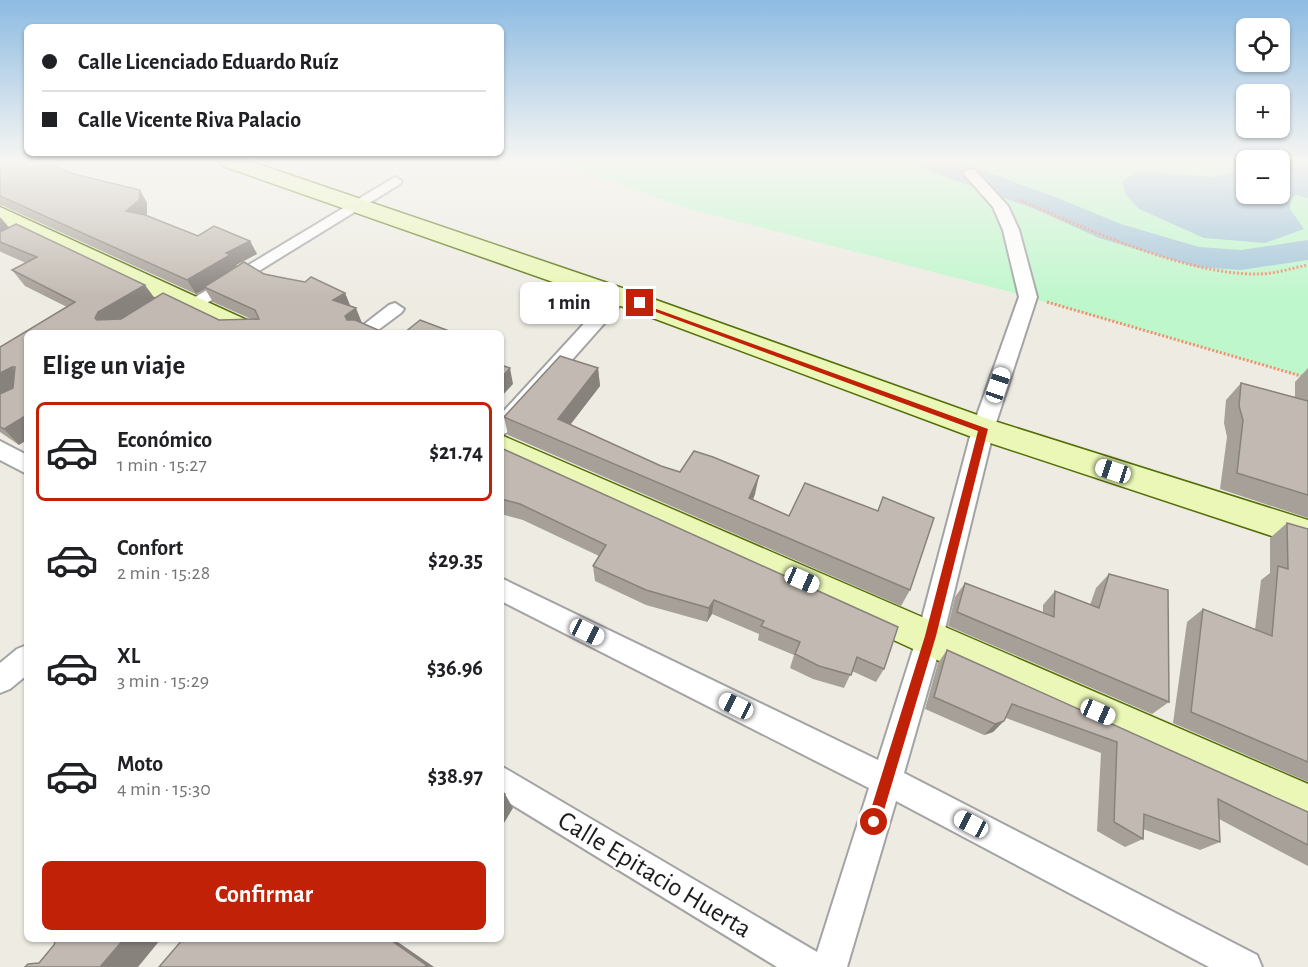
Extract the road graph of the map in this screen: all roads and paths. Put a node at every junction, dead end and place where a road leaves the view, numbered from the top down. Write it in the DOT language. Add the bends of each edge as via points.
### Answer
graph roads {
  1 [pos="352,207"];
  2 [pos="362,207"];
  3 [pos="1001,207"];
  4 [pos="1036,207"];
  5 [pos="0,214"];
  6 [pos="1308,265"];
  7 [pos="619,296"];
  8 [pos="1028,297"];
  9 [pos="174,304"];
  10 [pos="395,309"];
  11 [pos="244,330"];
  12 [pos="366,330"];
  13 [pos="1308,378"];
  14 [pos="504,424"];
  15 [pos="983,429"];
  16 [pos="504,448"];
  17 [pos="0,449"];
  18 [pos="24,464"];
  19 [pos="1308,534"];
  20 [pos="504,590"];
  21 [pos="930,636"];
  22 [pos="24,660"];
  23 [pos="0,680"];
  24 [pos="886,780"];
  25 [pos="504,783"];
  26 [pos="1308,807"];
  27 [pos="810,967"];
  28 [pos="830,967"];
  29 [pos="1245,967"];
  1 -- 9 [label="street"];
  2 -- 7 [label="main road"];
  3 -- 8 [label="street" via="1011,230"];
  4 -- 6 [label="path" via="1091,230 1193,263 1256,274"];
  5 -- 9 [label="main road" via="21,235"];
  7 -- 14 [label="street"];
  7 -- 15 [label="main road"];
  8 -- 13 [label="path"];
  8 -- 15 [label="street"];
  9 -- 11 [label="main road"];
  10 -- 12 [label="street"];
  15 -- 19 [label="main road"];
  15 -- 21 [label="street"];
  16 -- 21 [label="main road"];
  17 -- 18 [label="street"];
  20 -- 24 [label="street"];
  21 -- 24 [label="street"];
  21 -- 26 [label="main road"];
  22 -- 23 [label="street"];
  24 -- 28 [label="street"];
  24 -- 29 [label="street"];
  25 -- 27 [label="street, Calle Epitacio Huerta"];
}
